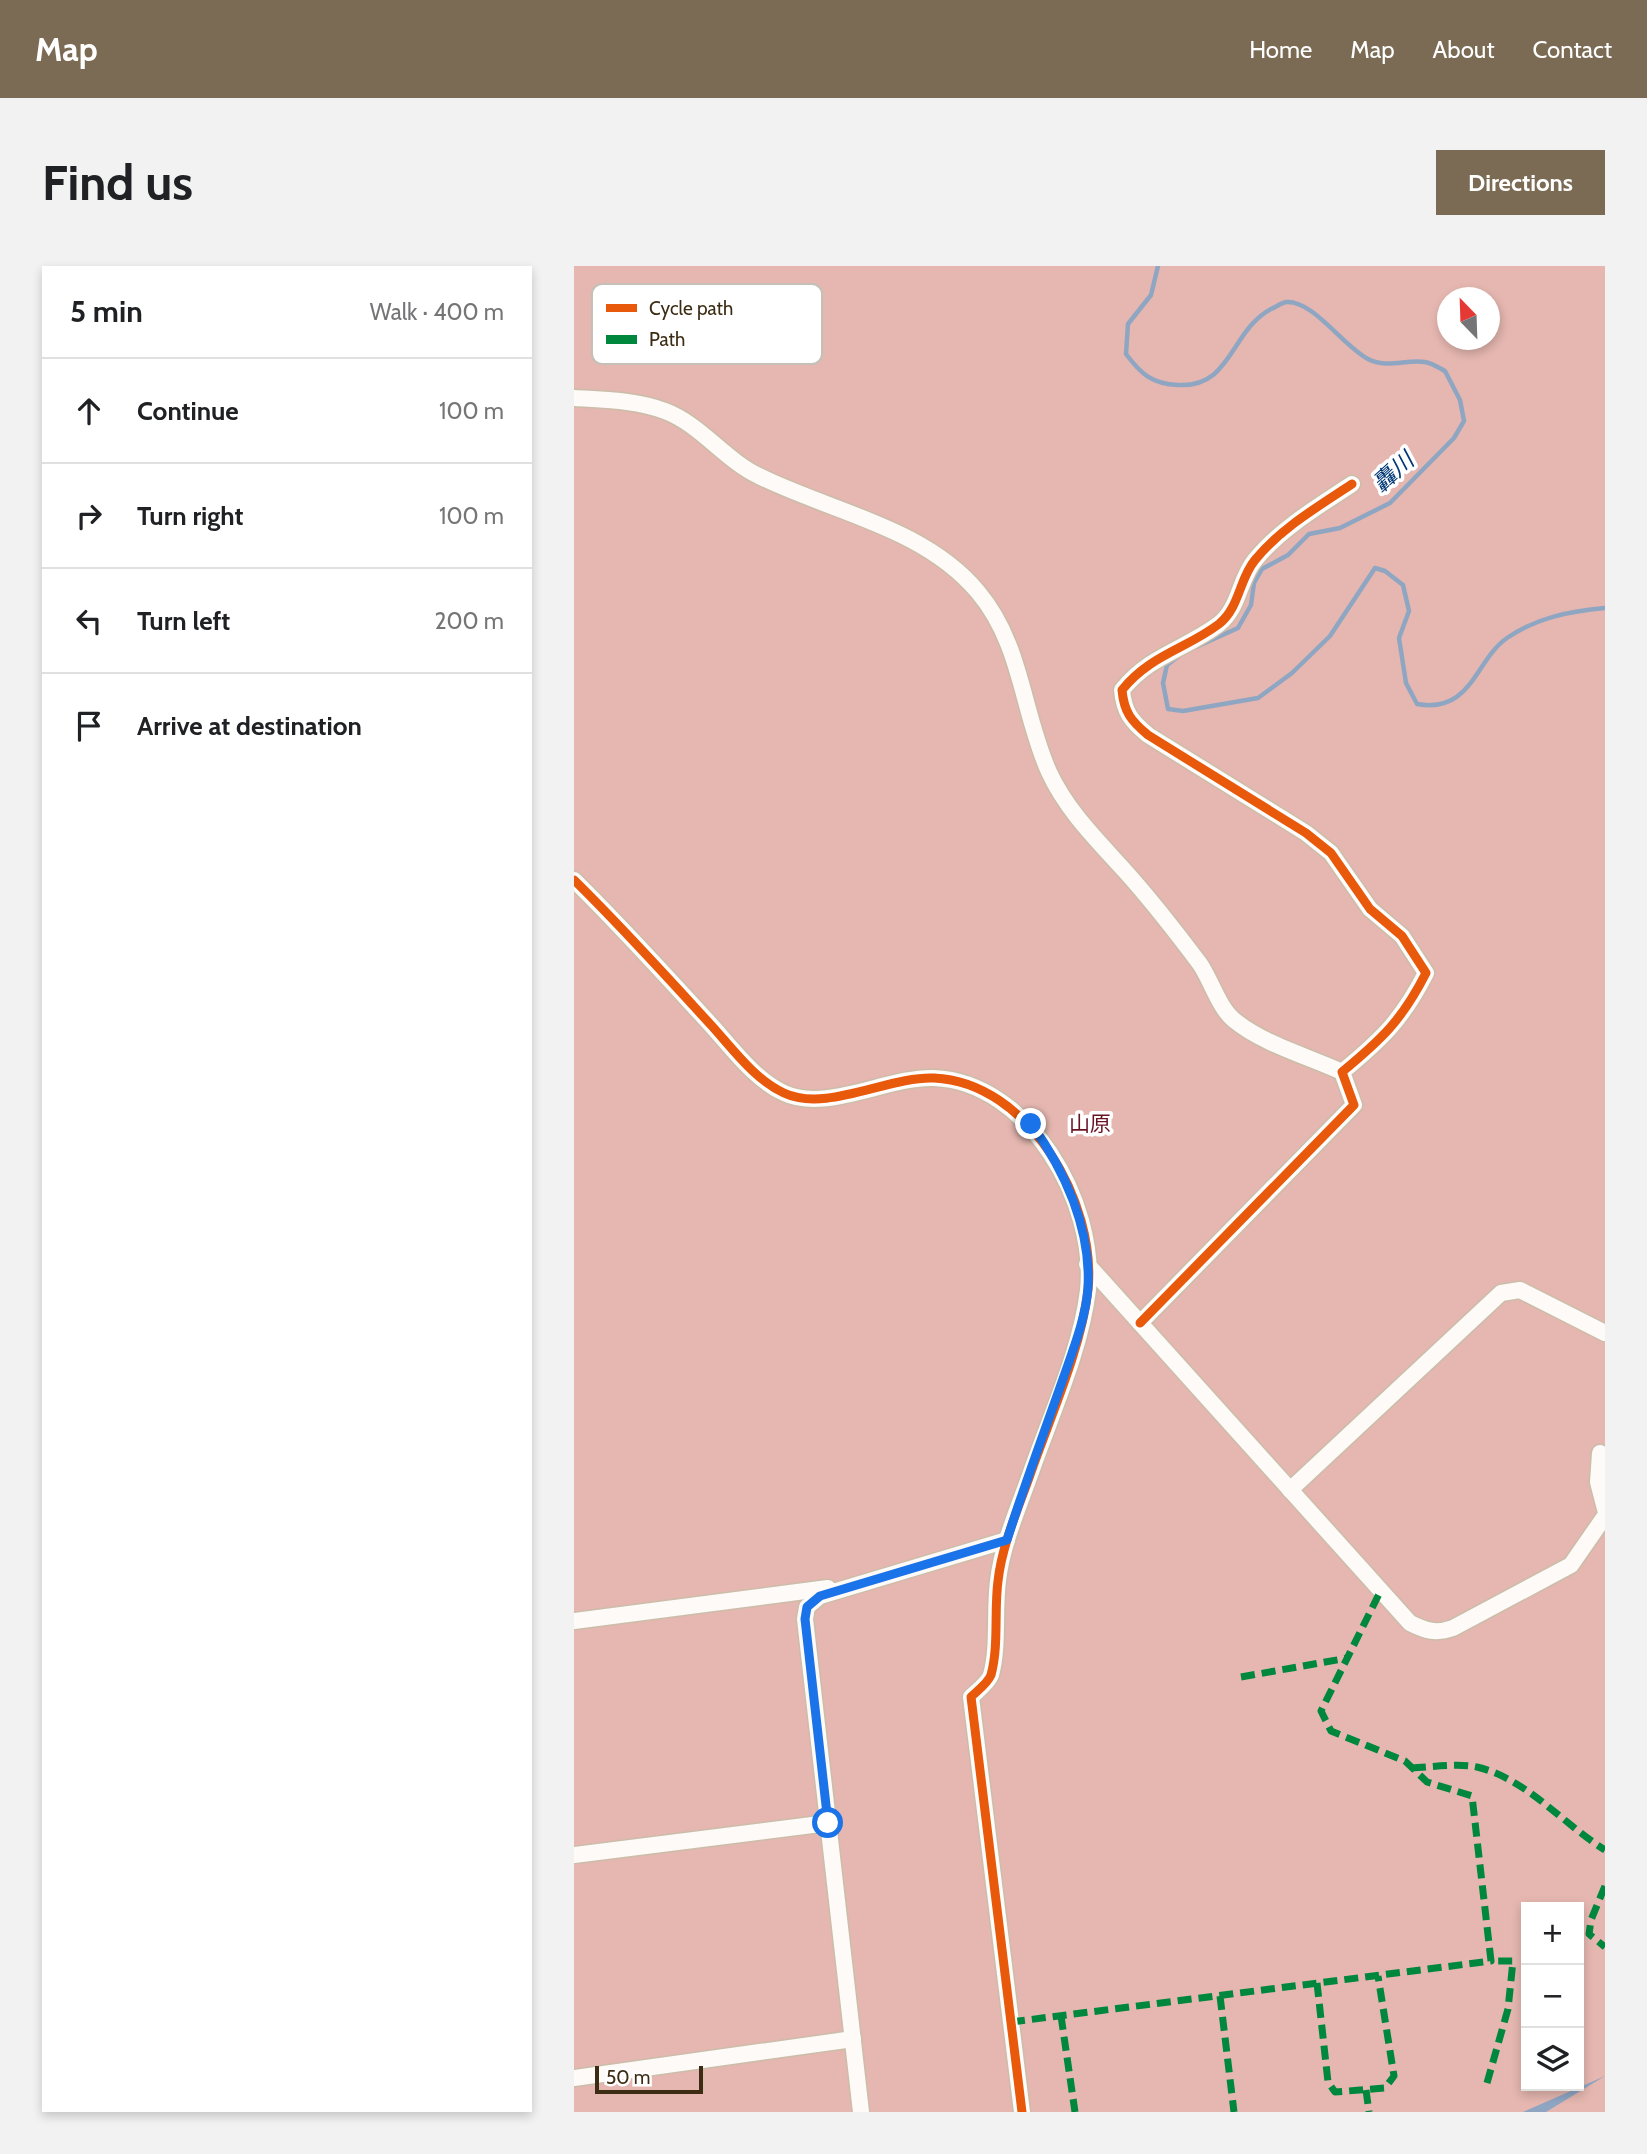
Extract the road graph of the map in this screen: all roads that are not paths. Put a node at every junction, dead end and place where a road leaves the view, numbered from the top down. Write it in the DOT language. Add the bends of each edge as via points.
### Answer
graph roads {
  1 [pos="574,398"];
  2 [pos="1352,484"];
  3 [pos="574,880"];
  4 [pos="1342,1072"];
  5 [pos="1087,1264"];
  6 [pos="1140,1323"];
  7 [pos="1605,1333"];
  8 [pos="1600,1453"];
  9 [pos="1290,1490"];
  10 [pos="1605,1509"];
  11 [pos="1605,1516"];
  12 [pos="1007,1540"];
  13 [pos="851,1586"];
  14 [pos="574,1621"];
  15 [pos="828,1823"];
  16 [pos="574,1855"];
  17 [pos="853,2039"];
  18 [pos="574,2078"];
  19 [pos="861,2112"];
  20 [pos="1022,2112"];
  1 -- 4 [label="street" via="635,403 667,412 758,476 909,538 946,562 977,590 1001,624 1019,671 1032,726 1065,804 1166,917 1232,1019"];
  2 -- 4 [label="street" via="1253,561 1232,612 1138,671 1122,690 1130,720 1148,735 1331,853 1370,909 1402,936 1426,972 1383,1038"];
  3 -- 5 [label="street" via="744,1060 784,1093 805,1098 831,1096 933,1078 983,1089 1008,1104 1031,1124 1060,1171 1075,1206"];
  4 -- 6 [label="street" via="1354,1105"];
  5 -- 6 [label="street"];
  5 -- 12 [label="street" via="1088,1289 1077,1337"];
  6 -- 9 [label="street"];
  7 -- 9 [label="street" via="1520,1290 1501,1293"];
  8 -- 10 [label="street" via="1598,1482"];
  9 -- 11 [label="street" via="1410,1623 1440,1633 1571,1565"];
  12 -- 13 [label="street"];
  12 -- 20 [label="street" via="998,1580 990,1678 971,1697"];
  13 -- 14 [label="street"];
  13 -- 15 [label="street" via="820,1596 807,1607 805,1619"];
  15 -- 16 [label="street"];
  15 -- 17 [label="street"];
  17 -- 18 [label="street"];
  17 -- 19 [label="street"];
}
